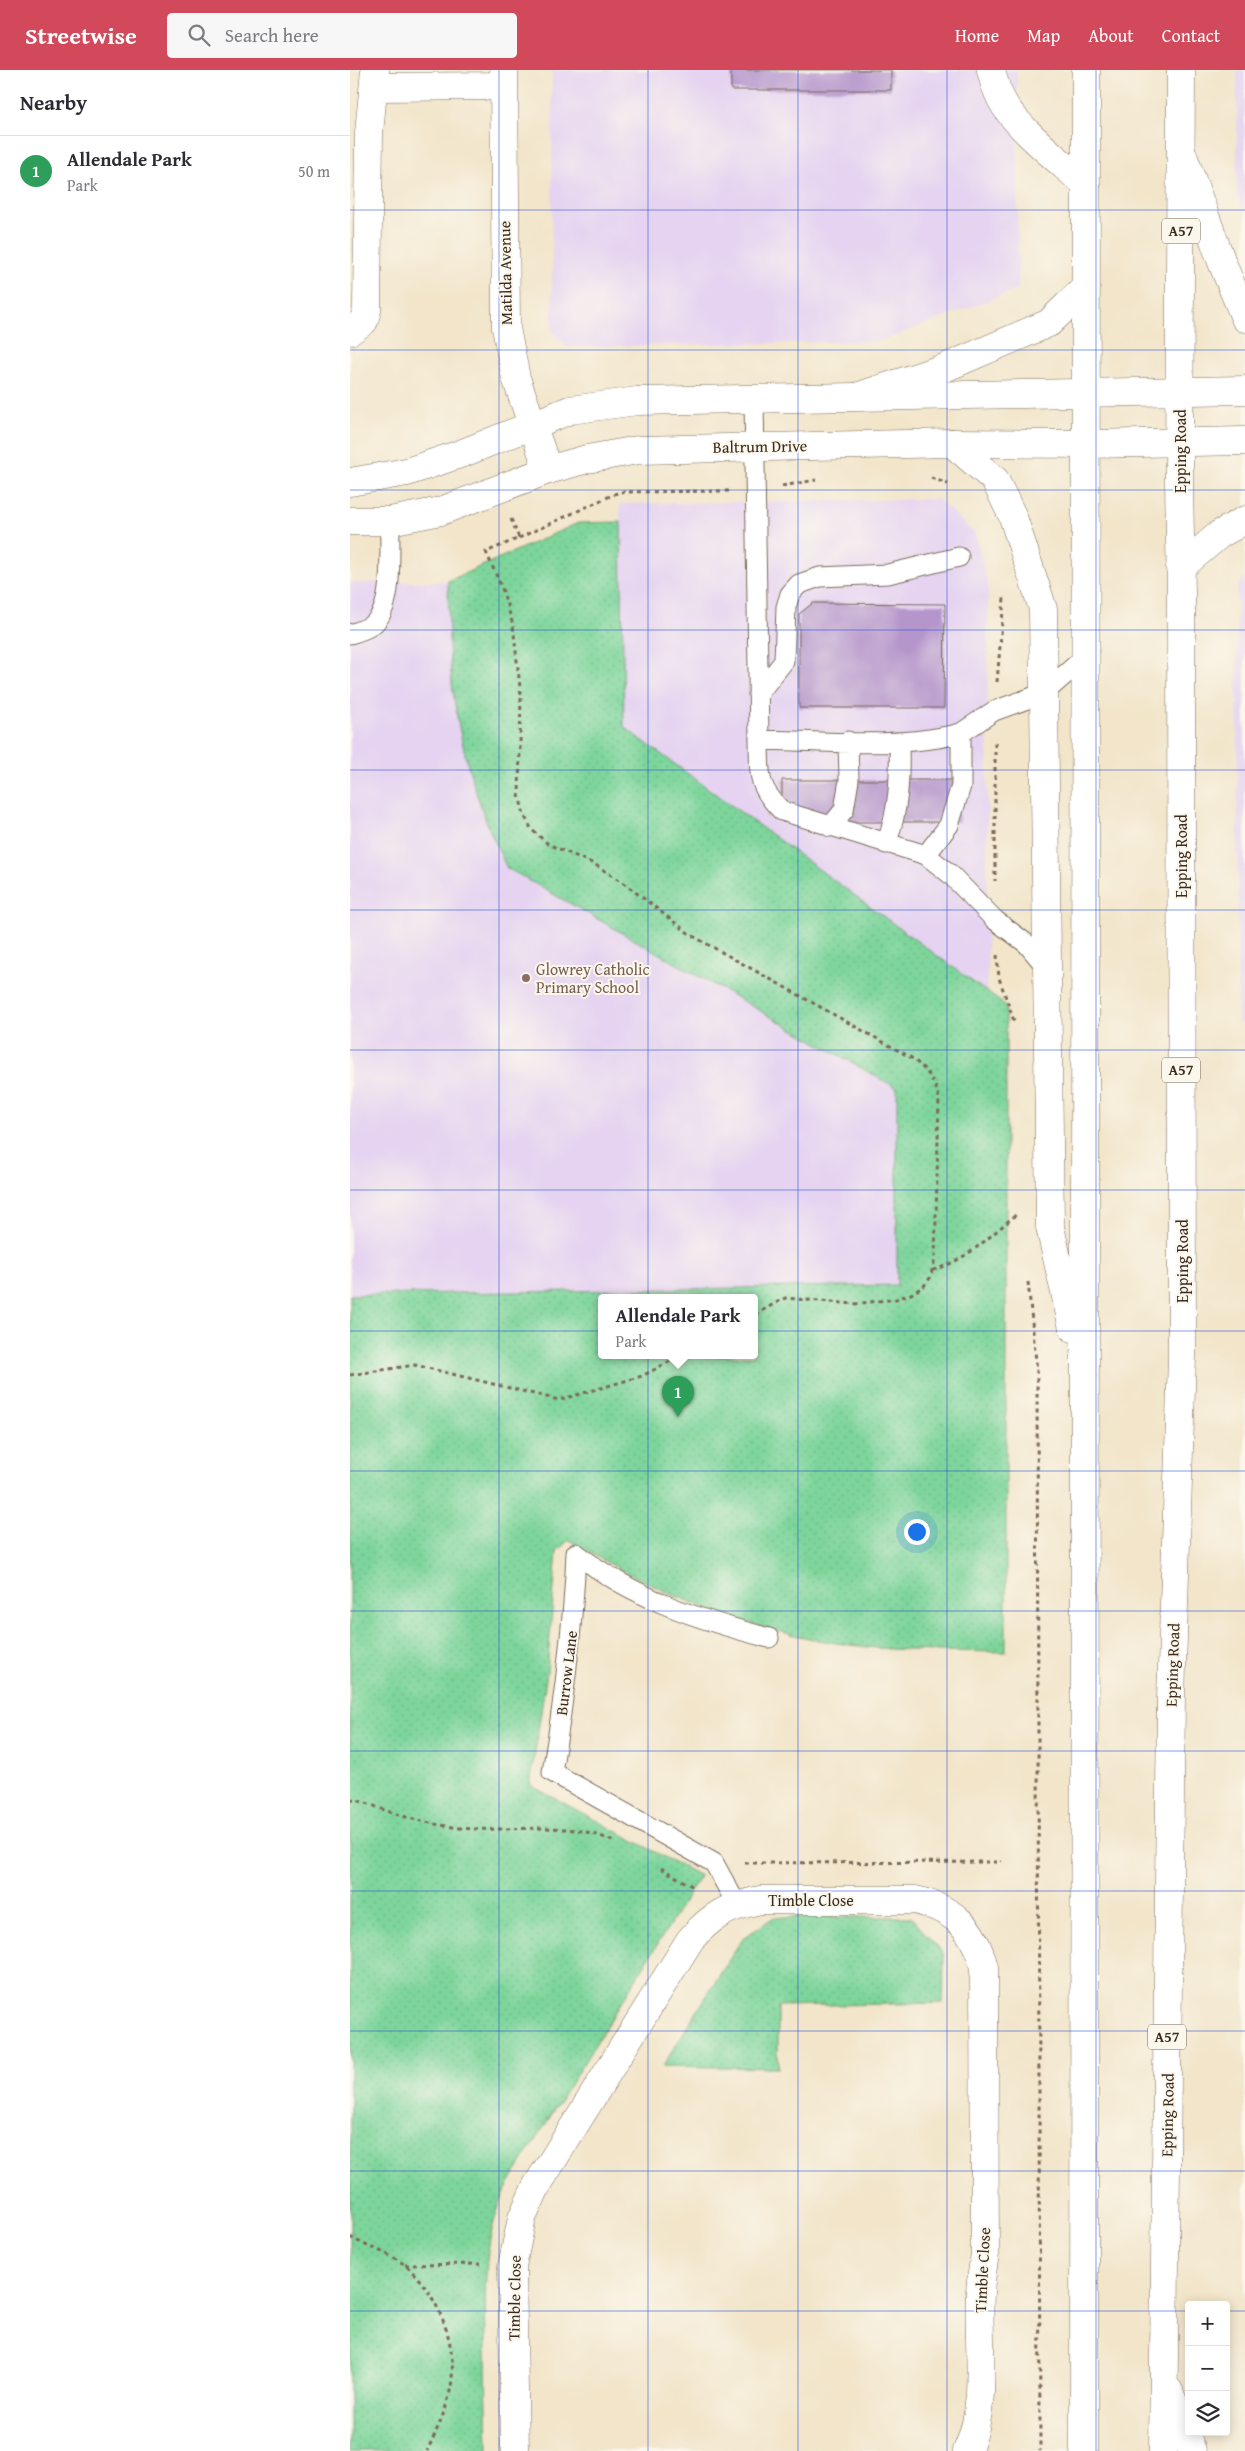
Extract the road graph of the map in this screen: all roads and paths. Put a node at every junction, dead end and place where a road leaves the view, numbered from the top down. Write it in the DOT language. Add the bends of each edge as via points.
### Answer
graph roads {
  1 [pos="991,70"];
  2 [pos="1086,70"];
  3 [pos="1181,70"];
  4 [pos="375,78"];
  5 [pos="504,78"];
  6 [pos="1181,149"];
  7 [pos="1086,185"];
  8 [pos="1085,288"];
  9 [pos="1245,318"];
  10 [pos="350,331"];
  11 [pos="1245,390"];
  12 [pos="1085,391"];
  13 [pos="1180,392"];
  14 [pos="859,396"];
  15 [pos="754,398"];
  16 [pos="531,424"];
  17 [pos="1245,441"];
  18 [pos="1180,442"];
  19 [pos="952,443"];
  20 [pos="1087,444"];
  21 [pos="755,446"];
  22 [pos="548,470"];
  23 [pos="350,482"];
  24 [pos="498,490"];
  25 [pos="390,520"];
  26 [pos="1245,520"];
  27 [pos="350,521"];
  28 [pos="959,558"];
  29 [pos="1180,568"];
  30 [pos="1005,592"];
  31 [pos="350,634"];
  32 [pos="1085,657"];
  33 [pos="1044,693"];
  34 [pos="758,694"];
  35 [pos="994,711"];
  36 [pos="961,734"];
  37 [pos="758,740"];
  38 [pos="848,741"];
  39 [pos="899,742"];
  40 [pos="830,828"];
  41 [pos="886,844"];
  42 [pos="926,855"];
  43 [pos="995,920"];
  44 [pos="1047,968"];
  45 [pos="1015,1023"];
  46 [pos="1023,1209"];
  47 [pos="932,1270"];
  48 [pos="1027,1280"];
  49 [pos="758,1312"];
  50 [pos="674,1359"];
  51 [pos="1084,1373"];
  52 [pos="350,1375"];
  53 [pos="769,1638"];
  54 [pos="737,1905"];
  55 [pos="350,2238"];
  56 [pos="404,2265"];
  57 [pos="512,2266"];
  58 [pos="1164,2375"];
  59 [pos="427,2451"];
  60 [pos="515,2451"];
  61 [pos="967,2451"];
  62 [pos="1040,2451"];
  63 [pos="1084,2451"];
  64 [pos="1163,2451"];
  65 [pos="1192,2451"];
  1 -- 7 [label="main road" via="997,91 1016,120"];
  2 -- 7 [label="main road"];
  3 -- 6 [label="main road, Epping Road / A57"];
  4 -- 5 [label="main road"];
  4 -- 10 [label="main road" via="368,132 367,310 364,321"];
  5 -- 16 [label="main road, Matilda Avenue" via="506,328 509,350"];
  6 -- 9 [label="main road"];
  6 -- 13 [label="main road, Epping Road / A57"];
  7 -- 8 [label="main road"];
  8 -- 12 [label="main road"];
  8 -- 14 [label="main road" via="1049,323 947,367"];
  11 -- 13 [label="main road"];
  12 -- 13 [label="main road"];
  12 -- 14 [label="main road"];
  12 -- 20 [label="main road"];
  13 -- 18 [label="main road, Epping Road / A57"];
  14 -- 15 [label="main road"];
  15 -- 16 [label="main road" via="637,401 570,410"];
  15 -- 21 [label="lane"];
  16 -- 22 [label="main road, Matilda Avenue"];
  16 -- 23 [label="main road" via="407,472"];
  17 -- 18 [label="main road, Baltrum Drive"];
  18 -- 20 [label="main road, Baltrum Drive"];
  18 -- 29 [label="main road, Epping Road / A57"];
  19 -- 20 [label="main road, Baltrum Drive"];
  19 -- 21 [label="main road, Baltrum Drive"];
  19 -- 33 [label="main road" via="994,480 1013,517 1043,609"];
  20 -- 32 [label="main road"];
  21 -- 22 [label="main road, Baltrum Drive" via="638,450 586,458"];
  21 -- 34 [label="lane"];
  22 -- 24 [label="main road, Baltrum Drive"];
  24 -- 25 [label="main road, Baltrum Drive" via="441,511"];
  24 -- 47 [label="path" via="520,538 486,552 502,588 513,625 521,696 519,795 532,830 548,844 594,864 621,881 690,935 925,1068 935,1082 939,1098"];
  25 -- 27 [label="main road, Baltrum Drive"];
  25 -- 31 [label="lane" via="388,593 384,609 377,621"];
  26 -- 29 [label="main road" via="1220,534"];
  28 -- 34 [label="lane" via="888,574 820,577 799,584 790,594 786,607 784,661"];
  29 -- 58 [label="main road, Epping Road / A57" via="1182,1357 1171,1698"];
  30 -- 35 [label="path"];
  32 -- 33 [label="lane"];
  32 -- 51 [label="main road"];
  33 -- 35 [label="lane"];
  33 -- 44 [label="main road"];
  34 -- 37 [label="lane"];
  35 -- 36 [label="lane"];
  35 -- 43 [label="path" via="997,786"];
  36 -- 39 [label="lane"];
  36 -- 42 [label="lane" via="961,786 949,825"];
  37 -- 38 [label="lane"];
  37 -- 40 [label="lane" via="760,782 768,797 782,811"];
  38 -- 39 [label="lane"];
  38 -- 40 [label="lane" via="849,780 844,810"];
  39 -- 41 [label="lane" via="900,788 895,821"];
  40 -- 41 [label="lane"];
  41 -- 42 [label="lane"];
  42 -- 43 [label="lane" via="950,874"];
  43 -- 44 [label="lane" via="1027,944"];
  43 -- 45 [label="path" via="999,978"];
  44 -- 51 [label="main road" via="1050,1227"];
  46 -- 47 [label="path" via="967,1254 949,1266"];
  47 -- 49 [label="path" via="924,1286 896,1299 854,1304 785,1298"];
  48 -- 62 [label="path" via="1037,1371"];
  50 -- 52 [label="path" via="642,1376 559,1400 415,1365"];
  51 -- 63 [label="main road"];
  53 -- 54 [label="lane, Burrow Lane" via="726,1627 648,1597 596,1570 576,1553 568,1664 552,1772 714,1863"];
  54 -- 57 [label="main road, Timble Close" via="718,1913 690,1940 541,2179 522,2218"];
  54 -- 61 [label="main road, Timble Close" via="760,1900 915,1900 934,1904 948,1912 972,1935 980,1952 985,1990 985,2254 980,2291 979,2396 976,2422"];
  55 -- 56 [label="path"];
  56 -- 57 [label="path" via="460,2263"];
  56 -- 59 [label="path" via="440,2312 452,2360 446,2408"];
  57 -- 60 [label="main road, Timble Close"];
  58 -- 64 [label="main road, Epping Road / A57"];
  58 -- 65 [label="main road"];
}
